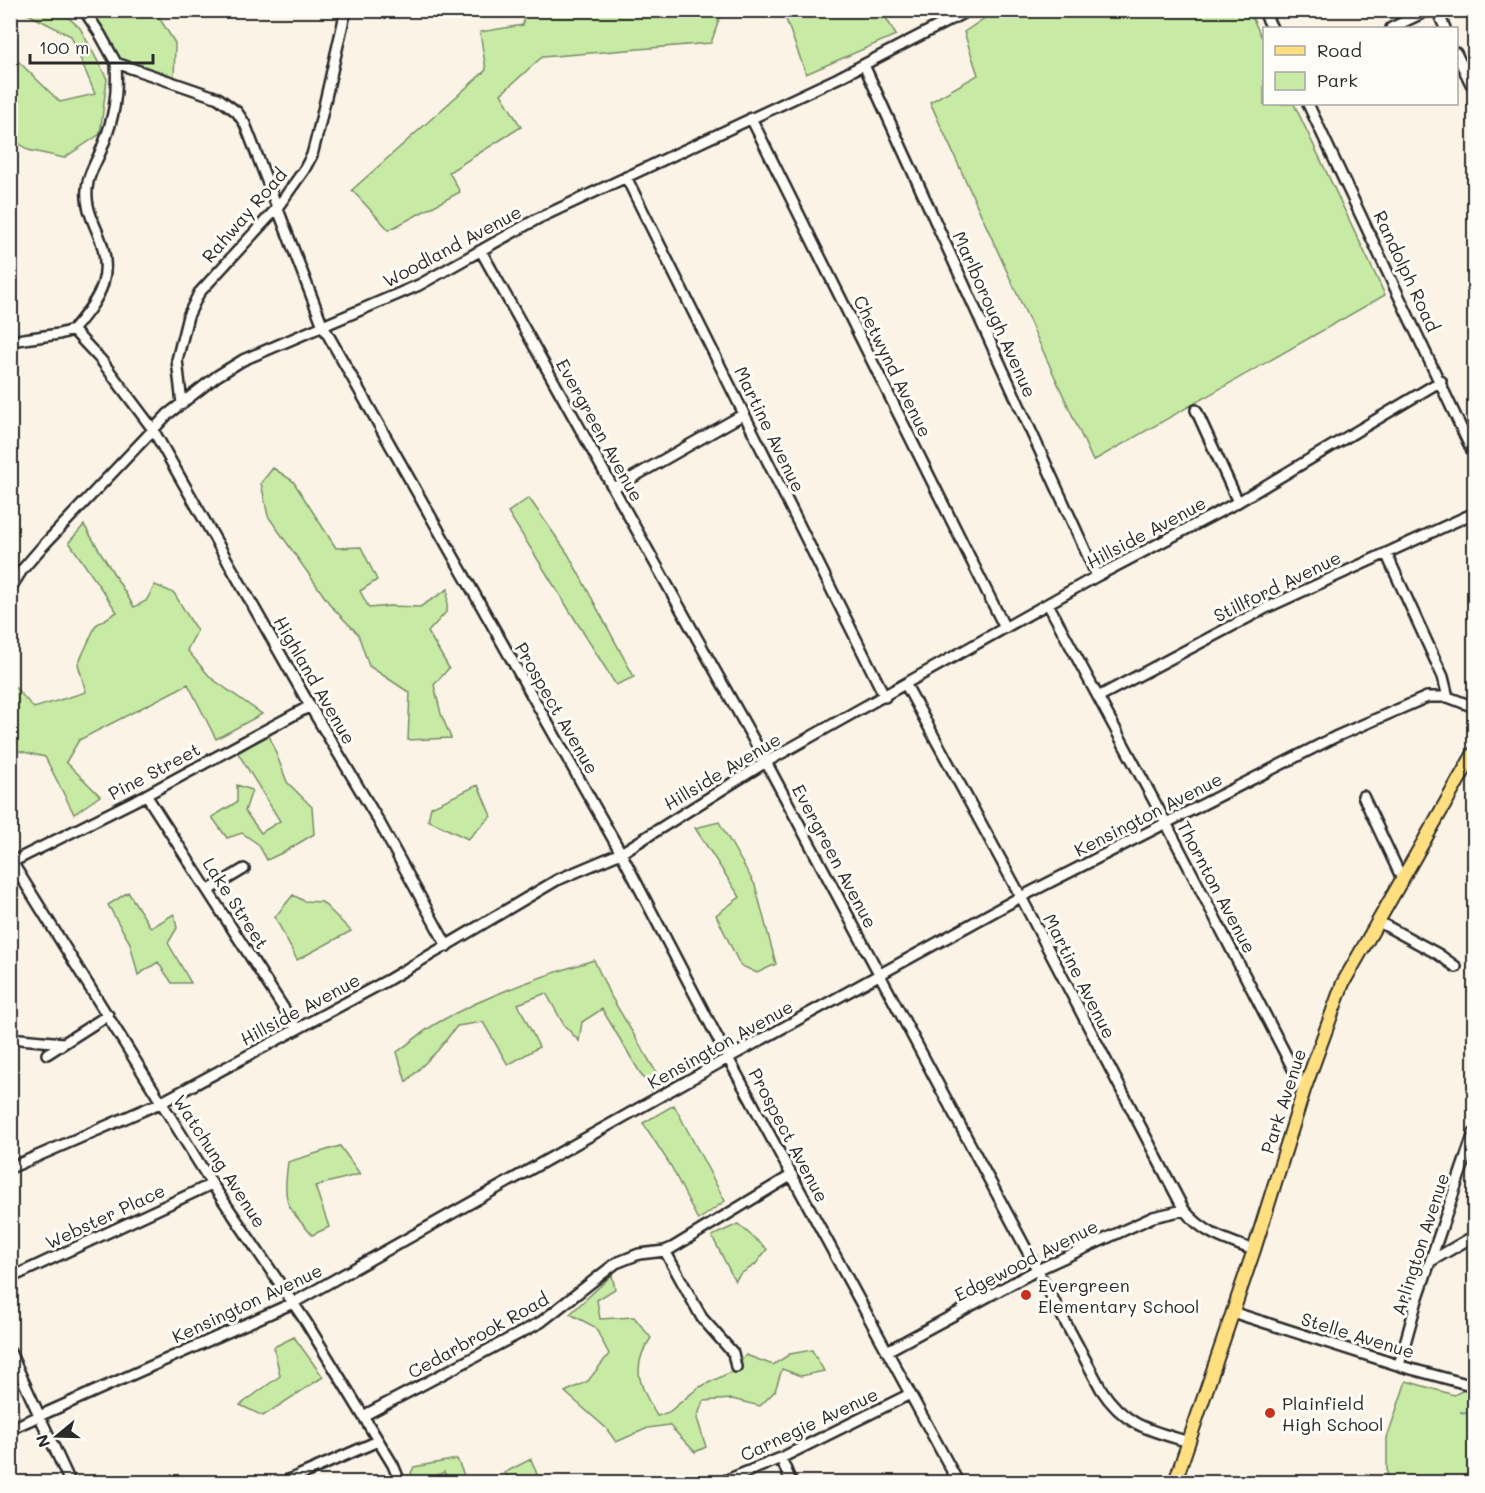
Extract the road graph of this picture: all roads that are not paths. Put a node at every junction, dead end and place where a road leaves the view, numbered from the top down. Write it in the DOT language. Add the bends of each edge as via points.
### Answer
graph roads {
  1 [pos="84,10"];
  2 [pos="346,10"];
  3 [pos="969,10"];
  4 [pos="1263,10"];
  5 [pos="1429,10"];
  6 [pos="1437,10"];
  7 [pos="1272,27"];
  8 [pos="1393,27"];
  9 [pos="1445,27"];
  10 [pos="1458,57"];
  11 [pos="116,63"];
  12 [pos="864,64"];
  13 [pos="1471,84"];
  14 [pos="1308,105"];
  15 [pos="751,118"];
  16 [pos="626,177"];
  17 [pos="277,208"];
  18 [pos="481,250"];
  19 [pos="323,326"];
  20 [pos="73,330"];
  21 [pos="10,341"];
  22 [pos="1441,381"];
  23 [pos="182,404"];
  24 [pos="1196,410"];
  25 [pos="744,414"];
  26 [pos="153,431"];
  27 [pos="1474,455"];
  28 [pos="614,488"];
  29 [pos="1238,502"];
  30 [pos="1474,513"];
  31 [pos="1386,553"];
  32 [pos="1097,576"];
  33 [pos="10,589"];
  34 [pos="1048,604"];
  35 [pos="1005,628"];
  36 [pos="906,685"];
  37 [pos="885,697"];
  38 [pos="1098,697"];
  39 [pos="1448,697"];
  40 [pos="310,706"];
  41 [pos="1474,707"];
  42 [pos="1474,753"];
  43 [pos="766,762"];
  44 [pos="146,795"];
  45 [pos="1363,796"];
  46 [pos="1166,823"];
  47 [pos="621,853"];
  48 [pos="11,861"];
  49 [pos="244,869"];
  50 [pos="1403,881"];
  51 [pos="209,890"];
  52 [pos="1021,897"];
  53 [pos="1379,922"];
  54 [pos="447,946"];
  55 [pos="1455,967"];
  56 [pos="880,975"];
  57 [pos="108,1015"];
  58 [pos="297,1029"];
  59 [pos="20,1039"];
  60 [pos="64,1043"];
  61 [pos="47,1054"];
  62 [pos="728,1058"];
  63 [pos="1304,1090"];
  64 [pos="162,1102"];
  65 [pos="1474,1133"];
  66 [pos="10,1168"];
  67 [pos="792,1175"];
  68 [pos="212,1185"];
  69 [pos="1184,1210"];
  70 [pos="1474,1236"];
  71 [pos="1254,1250"];
  72 [pos="665,1251"];
  73 [pos="1431,1261"];
  74 [pos="1037,1270"];
  75 [pos="10,1278"];
  76 [pos="293,1303"];
  77 [pos="1232,1312"];
  78 [pos="887,1351"];
  79 [pos="10,1352"];
  80 [pos="1399,1365"];
  81 [pos="736,1366"];
  82 [pos="1474,1386"];
  83 [pos="910,1394"];
  84 [pos="40,1416"];
  85 [pos="363,1416"];
  86 [pos="10,1429"];
  87 [pos="378,1441"];
  88 [pos="1189,1442"];
  89 [pos="781,1458"];
  90 [pos="70,1482"];
  91 [pos="284,1482"];
  92 [pos="400,1482"];
  93 [pos="722,1482"];
  94 [pos="791,1482"];
  95 [pos="958,1482"];
  96 [pos="1175,1482"];
  1 -- 11 [label="street"];
  2 -- 17 [label="street, Rahway Road" via="312,155"];
  3 -- 12 [label="street, Woodland Avenue"];
  4 -- 7 [label="street"];
  5 -- 8 [label="street"];
  6 -- 9 [label="street"];
  10 -- 13 [label="street"];
  11 -- 17 [label="street, Prospect Avenue" via="218,98 237,112"];
  11 -- 20 [label="street" via="115,110 88,181 87,198 89,213 103,244 106,276 88,312"];
  12 -- 15 [label="street, Woodland Avenue"];
  12 -- 32 [label="street, Marlborough Avenue"];
  14 -- 22 [label="street, Randolph Road"];
  15 -- 16 [label="street, Woodland Avenue"];
  15 -- 35 [label="street, Chetwynd Avenue"];
  16 -- 18 [label="street, Woodland Avenue"];
  16 -- 25 [label="street, Martine Avenue"];
  17 -- 19 [label="street, Prospect Avenue"];
  17 -- 23 [label="street, Rahway Road" via="217,271 191,308 177,360"];
  18 -- 19 [label="street, Woodland Avenue" via="419,285"];
  18 -- 28 [label="street, Evergreen Avenue"];
  19 -- 23 [label="street, Woodland Avenue" via="243,360"];
  19 -- 47 [label="street, Prospect Avenue"];
  20 -- 21 [label="street"];
  20 -- 26 [label="street, Highland Avenue" via="101,360"];
  22 -- 27 [label="street, Randolph Road"];
  22 -- 29 [label="street, Hillside Avenue"];
  23 -- 26 [label="street, Woodland Avenue"];
  24 -- 29 [label="street"];
  25 -- 28 [label="street"];
  25 -- 37 [label="street, Martine Avenue"];
  26 -- 33 [label="street, Woodland Avenue" via="41,548"];
  26 -- 40 [label="street, Highland Avenue"];
  28 -- 43 [label="street, Evergreen Avenue"];
  29 -- 32 [label="street, Hillside Avenue"];
  30 -- 31 [label="street, Stillford Avenue"];
  31 -- 38 [label="street, Stillford Avenue" via="1264,609"];
  31 -- 39 [label="street" via="1443,677"];
  32 -- 34 [label="street, Hillside Avenue"];
  34 -- 35 [label="street, Hillside Avenue"];
  34 -- 38 [label="street, Thornton Avenue"];
  35 -- 36 [label="street, Hillside Avenue"];
  36 -- 37 [label="street, Hillside Avenue"];
  36 -- 52 [label="street, Martine Avenue"];
  37 -- 43 [label="street, Hillside Avenue"];
  38 -- 46 [label="street, Thornton Avenue"];
  39 -- 41 [label="street"];
  39 -- 46 [label="street, Kensington Avenue" via="1414,702 1335,737"];
  40 -- 44 [label="street, Pine Street"];
  40 -- 54 [label="street, Highland Avenue"];
  42 -- 50 [label="main road, Park Avenue"];
  43 -- 47 [label="street, Hillside Avenue"];
  43 -- 56 [label="street, Evergreen Avenue"];
  44 -- 48 [label="street, Pine Street"];
  44 -- 51 [label="street, Lake Street"];
  45 -- 50 [label="street"];
  46 -- 52 [label="street, Kensington Avenue"];
  46 -- 63 [label="street, Thornton Avenue"];
  47 -- 54 [label="street, Hillside Avenue" via="557,880"];
  47 -- 62 [label="street, Prospect Avenue"];
  48 -- 57 [label="street, Watchung Avenue"];
  49 -- 51 [label="street"];
  50 -- 53 [label="main road, Park Avenue"];
  51 -- 58 [label="street, Lake Street"];
  52 -- 56 [label="street, Kensington Avenue"];
  52 -- 69 [label="street, Martine Avenue"];
  53 -- 55 [label="street"];
  53 -- 63 [label="main road, Park Avenue" via="1343,983"];
  54 -- 58 [label="street, Hillside Avenue"];
  56 -- 62 [label="street, Kensington Avenue"];
  56 -- 74 [label="street, Evergreen Avenue"];
  57 -- 60 [label="street"];
  57 -- 64 [label="street, Watchung Avenue"];
  58 -- 64 [label="street, Hillside Avenue"];
  59 -- 60 [label="street"];
  60 -- 61 [label="street"];
  62 -- 67 [label="street, Prospect Avenue"];
  62 -- 76 [label="street, Kensington Avenue"];
  63 -- 71 [label="main road, Park Avenue"];
  64 -- 66 [label="street, Hillside Avenue"];
  64 -- 68 [label="street, Watchung Avenue"];
  65 -- 73 [label="street, Arlington Avenue"];
  67 -- 72 [label="street, Cedarbrook Road"];
  67 -- 78 [label="street, Prospect Avenue"];
  68 -- 75 [label="street, Webster Place"];
  68 -- 76 [label="street, Watchung Avenue"];
  69 -- 71 [label="street, Martine Avenue" via="1215,1236"];
  69 -- 74 [label="street, Edgewood Avenue" via="1153,1217"];
  70 -- 73 [label="street"];
  71 -- 77 [label="main road, Park Avenue"];
  72 -- 81 [label="street" via="702,1318 733,1353"];
  72 -- 85 [label="street, Cedarbrook Road" via="639,1254 616,1263 541,1322"];
  73 -- 80 [label="street, Arlington Avenue"];
  74 -- 78 [label="street, Edgewood Avenue"];
  74 -- 88 [label="street, Evergreen Avenue" via="1101,1389 1118,1412 1147,1429"];
  76 -- 84 [label="street, Kensington Avenue"];
  76 -- 85 [label="street, Watchung Avenue"];
  77 -- 80 [label="street, Stelle Avenue"];
  77 -- 88 [label="main road, Park Avenue"];
  78 -- 83 [label="street, Prospect Avenue"];
  79 -- 84 [label="street"];
  80 -- 82 [label="street, Stelle Avenue"];
  83 -- 89 [label="street, Carnegie Avenue"];
  83 -- 95 [label="street, Prospect Avenue"];
  84 -- 86 [label="street, Kensington Avenue"];
  84 -- 90 [label="street"];
  85 -- 87 [label="street, Watchung Avenue"];
  87 -- 91 [label="street"];
  87 -- 92 [label="street, Watchung Avenue"];
  88 -- 96 [label="main road, Park Avenue"];
  89 -- 93 [label="street, Carnegie Avenue"];
  89 -- 94 [label="street"];
}
